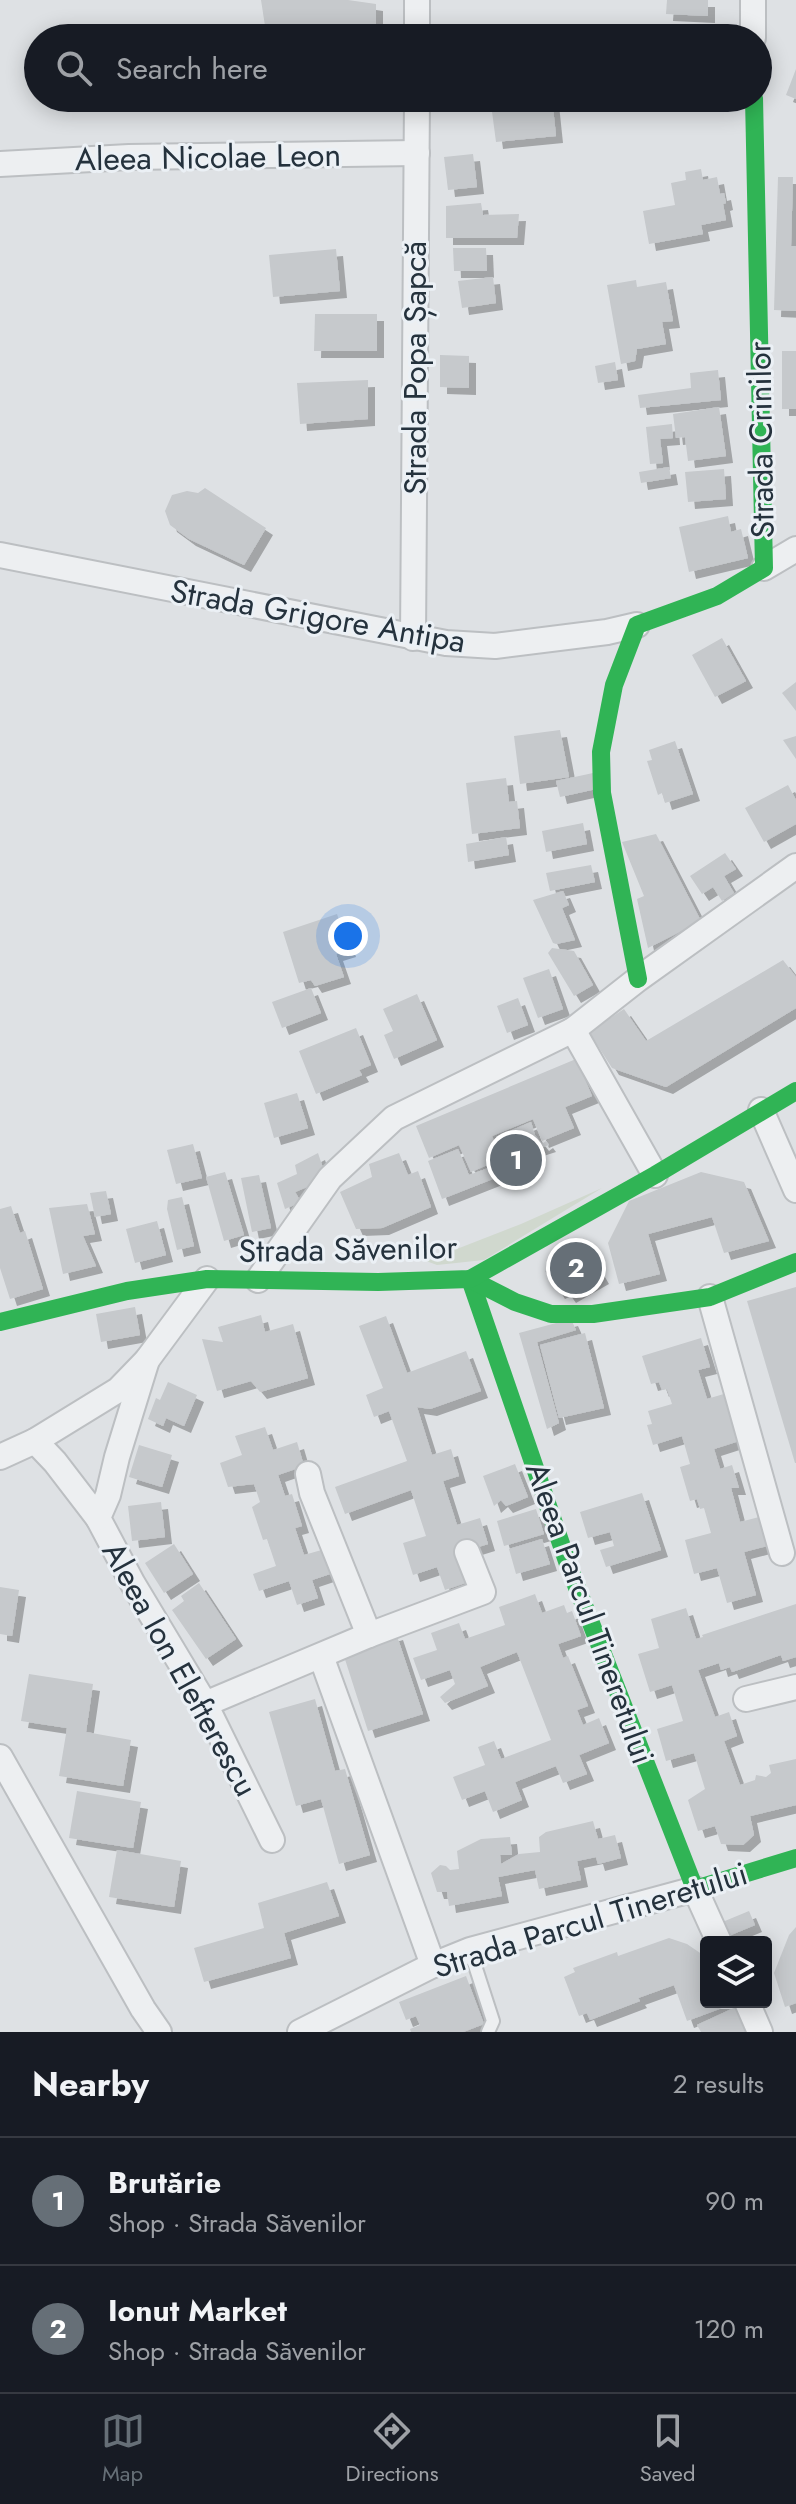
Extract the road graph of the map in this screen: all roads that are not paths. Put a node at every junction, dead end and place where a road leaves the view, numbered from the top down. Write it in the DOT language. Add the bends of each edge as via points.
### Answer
graph roads {
  1 [pos="417,0"];
  2 [pos="753,0"];
  3 [pos="417,24"];
  4 [pos="753,24"];
  5 [pos="417,112"];
  6 [pos="754,112"];
  7 [pos="417,153"];
  8 [pos="0,164"];
  9 [pos="796,549"];
  10 [pos="0,555"];
  11 [pos="764,568"];
  12 [pos="637,625"];
  13 [pos="413,638"];
  14 [pos="796,866"];
  15 [pos="638,979"];
  16 [pos="573,1030"];
  17 [pos="796,1091"];
  18 [pos="761,1110"];
  19 [pos="655,1175"];
  20 [pos="796,1190"];
  21 [pos="796,1262"];
  22 [pos="207,1279"];
  23 [pos="470,1279"];
  24 [pos="258,1280"];
  25 [pos="710,1297"];
  26 [pos="0,1322"];
  27 [pos="147,1360"];
  28 [pos="35,1441"];
  29 [pos="0,1457"];
  30 [pos="308,1474"];
  31 [pos="98,1518"];
  32 [pos="467,1552"];
  33 [pos="782,1553"];
  34 [pos="369,1635"];
  35 [pos="321,1656"];
  36 [pos="796,1687"];
  37 [pos="746,1699"];
  38 [pos="205,1704"];
  39 [pos="0,1757"];
  40 [pos="272,1840"];
  41 [pos="796,1858"];
  42 [pos="695,1889"];
  43 [pos="716,1936"];
  44 [pos="470,1950"];
  45 [pos="433,1965"];
  46 [pos="750,2008"];
  47 [pos="159,2032"];
  48 [pos="302,2032"];
  49 [pos="488,2032"];
  50 [pos="760,2032"];
  1 -- 3 [label="street"];
  2 -- 4 [label="street"];
  5 -- 7 [label="street, Strada Popa Șapcă"];
  6 -- 11 [label="street, Strada Crinilor"];
  7 -- 8 [label="street, Aleea Nicolae Leon"];
  7 -- 13 [label="street, Strada Popa Șapcă"];
  9 -- 11 [label="street"];
  10 -- 13 [label="street, Strada Grigore Antipa"];
  11 -- 12 [label="street, Strada Crinilor" via="717,596"];
  12 -- 13 [label="street, Strada Grigore Antipa" via="495,646"];
  12 -- 15 [label="street" via="614,685 601,752 602,793"];
  14 -- 15 [label="street"];
  15 -- 16 [label="street"];
  16 -- 19 [label="street"];
  16 -- 24 [label="street" via="394,1118 330,1178"];
  17 -- 18 [label="street, Strada Săvenilor"];
  18 -- 19 [label="street, Strada Săvenilor"];
  18 -- 20 [label="street"];
  19 -- 23 [label="street, Strada Săvenilor"];
  21 -- 25 [label="street"];
  22 -- 24 [label="street, Strada Săvenilor"];
  22 -- 26 [label="street, Strada Săvenilor" via="127,1291"];
  22 -- 27 [label="street"];
  23 -- 24 [label="street, Strada Săvenilor"];
  23 -- 25 [label="street" via="551,1314 593,1314"];
  23 -- 42 [label="street, Aleea Parcul Tineretului" via="569,1567"];
  25 -- 33 [label="street"];
  27 -- 28 [label="street" via="118,1390"];
  27 -- 31 [label="street, Aleea Ion Elefterescu"];
  28 -- 29 [label="street"];
  28 -- 31 [label="street"];
  30 -- 34 [label="street"];
  31 -- 38 [label="street, Aleea Ion Elefterescu"];
  32 -- 34 [label="street" via="483,1592"];
  34 -- 35 [label="street"];
  35 -- 38 [label="street"];
  35 -- 45 [label="street"];
  36 -- 37 [label="street"];
  38 -- 40 [label="street, Aleea Ion Elefterescu"];
  39 -- 47 [label="street"];
  41 -- 42 [label="street, Strada Parcul Tineretului"];
  42 -- 43 [label="street, Aleea Parcul Tineretului"];
  42 -- 44 [label="street, Strada Parcul Tineretului"];
  44 -- 45 [label="street, Strada Parcul Tineretului"];
  44 -- 49 [label="lane" via="493,2021"];
  45 -- 48 [label="street, Strada Parcul Tineretului"];
  46 -- 50 [label="street"];
}
